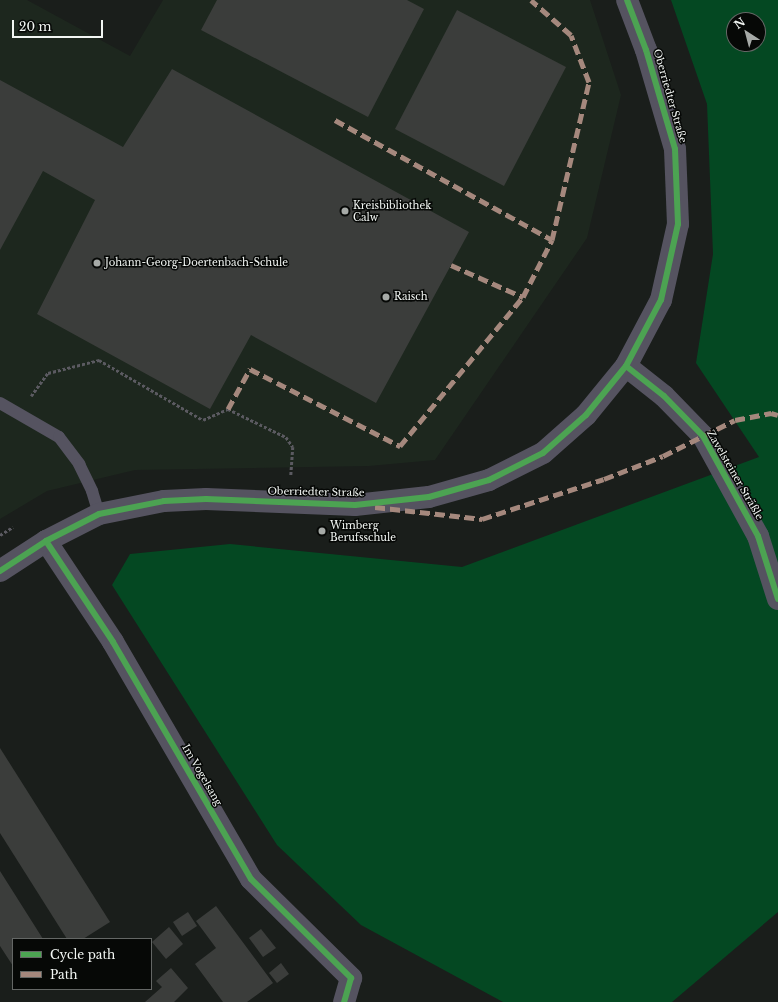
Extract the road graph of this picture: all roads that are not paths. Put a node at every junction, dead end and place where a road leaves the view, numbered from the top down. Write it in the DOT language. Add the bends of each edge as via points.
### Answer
graph roads {
  1 [pos="627,0"];
  2 [pos="626,366"];
  3 [pos="0,403"];
  4 [pos="98,514"];
  5 [pos="46,541"];
  6 [pos="0,571"];
  7 [pos="778,599"];
  8 [pos="344,1002"];
  1 -- 2 [label="street, Oberriedter Straße" via="646,50 675,150 678,224 660,300"];
  2 -- 4 [label="street, Oberriedter Straße" via="586,415 543,453 489,480 429,497 355,505 206,499 164,501"];
  2 -- 7 [label="street, Zavelsteiner Sträßle" via="664,396 703,436 758,536"];
  3 -- 4 [label="lane" via="58,437 79,464 92,491"];
  4 -- 5 [label="street, Oberriedter Straße"];
  5 -- 6 [label="street, Oberriedter Straße"];
  5 -- 8 [label="street, Im Vogelsang" via="113,642 251,879 351,978"];
}
